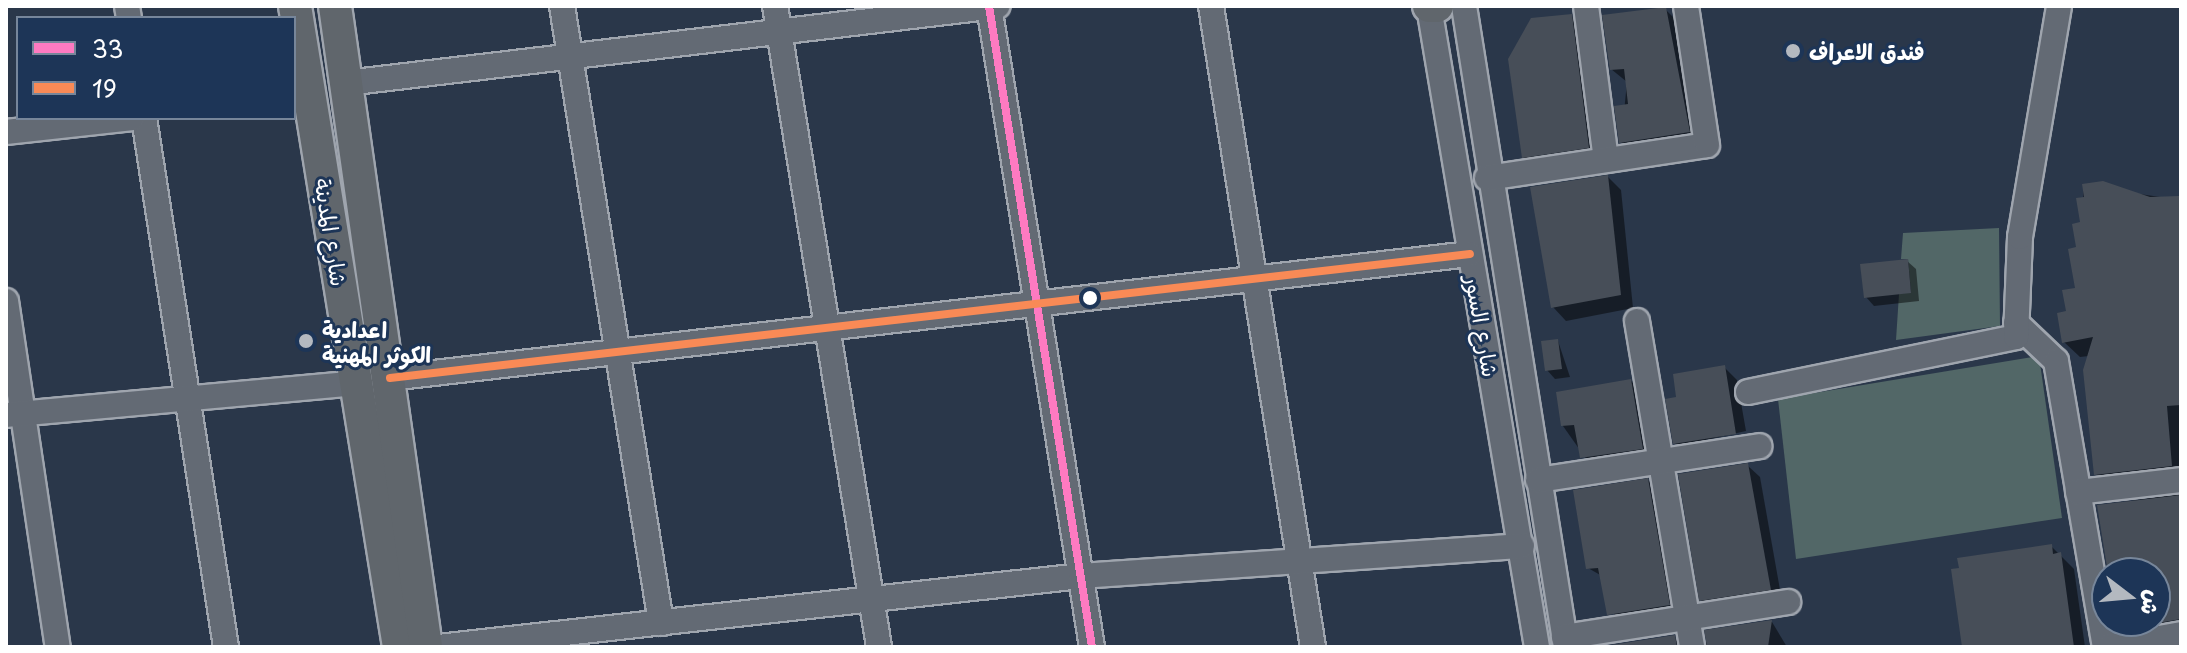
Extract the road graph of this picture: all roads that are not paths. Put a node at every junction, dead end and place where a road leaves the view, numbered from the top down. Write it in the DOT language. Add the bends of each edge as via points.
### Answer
graph roads {
  1 [pos="335,6"];
  2 [pos="562,6"];
  3 [pos="775,6"];
  4 [pos="989,6"];
  5 [pos="997,6"];
  6 [pos="1211,6"];
  7 [pos="1429,6"];
  8 [pos="1437,6"];
  9 [pos="1464,6"];
  10 [pos="1586,6"];
  11 [pos="1686,6"];
  12 [pos="2059,6"];
  13 [pos="296,19"];
  14 [pos="779,32"];
  15 [pos="569,56"];
  16 [pos="346,83"];
  17 [pos="302,94"];
  18 [pos="114,120"];
  19 [pos="144,120"];
  20 [pos="1479,127"];
  21 [pos="6,132"];
  22 [pos="1450,133"];
  23 [pos="1606,160"];
  24 [pos="1487,178"];
  25 [pos="1470,254"];
  26 [pos="1255,283"];
  27 [pos="6,301"];
  28 [pos="1037,306"];
  29 [pos="1637,321"];
  30 [pos="2016,323"];
  31 [pos="827,328"];
  32 [pos="621,350"];
  33 [pos="390,378"];
  34 [pos="356,383"];
  35 [pos="1748,392"];
  36 [pos="189,396"];
  37 [pos="14,414"];
  38 [pos="1759,446"];
  39 [pos="1659,461"];
  40 [pos="1538,480"];
  41 [pos="2181,480"];
  42 [pos="2078,492"];
  43 [pos="1522,546"];
  44 [pos="1299,558"];
  45 [pos="1081,576"];
  46 [pos="871,601"];
  47 [pos="1788,602"];
  48 [pos="1687,618"];
  49 [pos="661,623"];
  50 [pos="2181,634"];
  51 [pos="1565,642"];
  52 [pos="58,647"];
  53 [pos="226,647"];
  54 [pos="399,647"];
  55 [pos="426,647"];
  56 [pos="438,647"];
  57 [pos="879,647"];
  58 [pos="1092,647"];
  59 [pos="1313,647"];
  60 [pos="1537,647"];
  61 [pos="1692,647"];
  62 [pos="2107,647"];
  1 -- 16 [label="main road, شارع المدينة"];
  2 -- 15 [label="street"];
  3 -- 14 [label="street"];
  4 -- 5 [label="street"];
  4 -- 14 [label="street"];
  4 -- 28 [label="street"];
  6 -- 26 [label="street"];
  7 -- 8 [label="main road"];
  7 -- 22 [label="street, شارع السور"];
  9 -- 20 [label="street, شارع السور"];
  10 -- 23 [label="street"];
  11 -- 23 [label="street" via="1707,145"];
  12 -- 30 [label="street" via="2020,237"];
  13 -- 17 [label="main road, شارع المدينة"];
  14 -- 15 [label="street"];
  14 -- 31 [label="street"];
  15 -- 16 [label="street"];
  15 -- 32 [label="street"];
  16 -- 33 [label="main road, شارع المدينة"];
  17 -- 34 [label="main road, شارع المدينة"];
  18 -- 21 [label="street"];
  19 -- 36 [label="street"];
  20 -- 22 [label="street"];
  20 -- 24 [label="street, شارع السور"];
  22 -- 25 [label="street, شارع السور"];
  23 -- 24 [label="street"];
  24 -- 40 [label="street, شارع السور"];
  25 -- 26 [label="street"];
  25 -- 43 [label="street, شارع السور"];
  26 -- 28 [label="street"];
  26 -- 44 [label="street"];
  27 -- 37 [label="street"];
  28 -- 31 [label="street"];
  28 -- 45 [label="street"];
  29 -- 39 [label="street"];
  30 -- 35 [label="street" via="2016,337"];
  30 -- 42 [label="street" via="2056,361"];
  31 -- 32 [label="street"];
  31 -- 46 [label="street"];
  32 -- 33 [label="street"];
  32 -- 49 [label="street"];
  33 -- 55 [label="main road, شارع المدينة"];
  34 -- 36 [label="street"];
  34 -- 54 [label="main road, شارع المدينة"];
  36 -- 37 [label="street"];
  36 -- 53 [label="street"];
  37 -- 52 [label="street"];
  38 -- 39 [label="street"];
  39 -- 40 [label="street"];
  39 -- 48 [label="street"];
  40 -- 51 [label="street, شارع السور"];
  41 -- 42 [label="street"];
  42 -- 62 [label="street"];
  43 -- 44 [label="street"];
  43 -- 60 [label="street, شارع السور"];
  44 -- 45 [label="street"];
  44 -- 59 [label="street"];
  45 -- 46 [label="street"];
  45 -- 58 [label="street"];
  46 -- 49 [label="street"];
  46 -- 57 [label="street"];
  47 -- 48 [label="street"];
  48 -- 51 [label="street"];
  48 -- 61 [label="street"];
  49 -- 56 [label="street"];
  50 -- 62 [label="street"];
}
